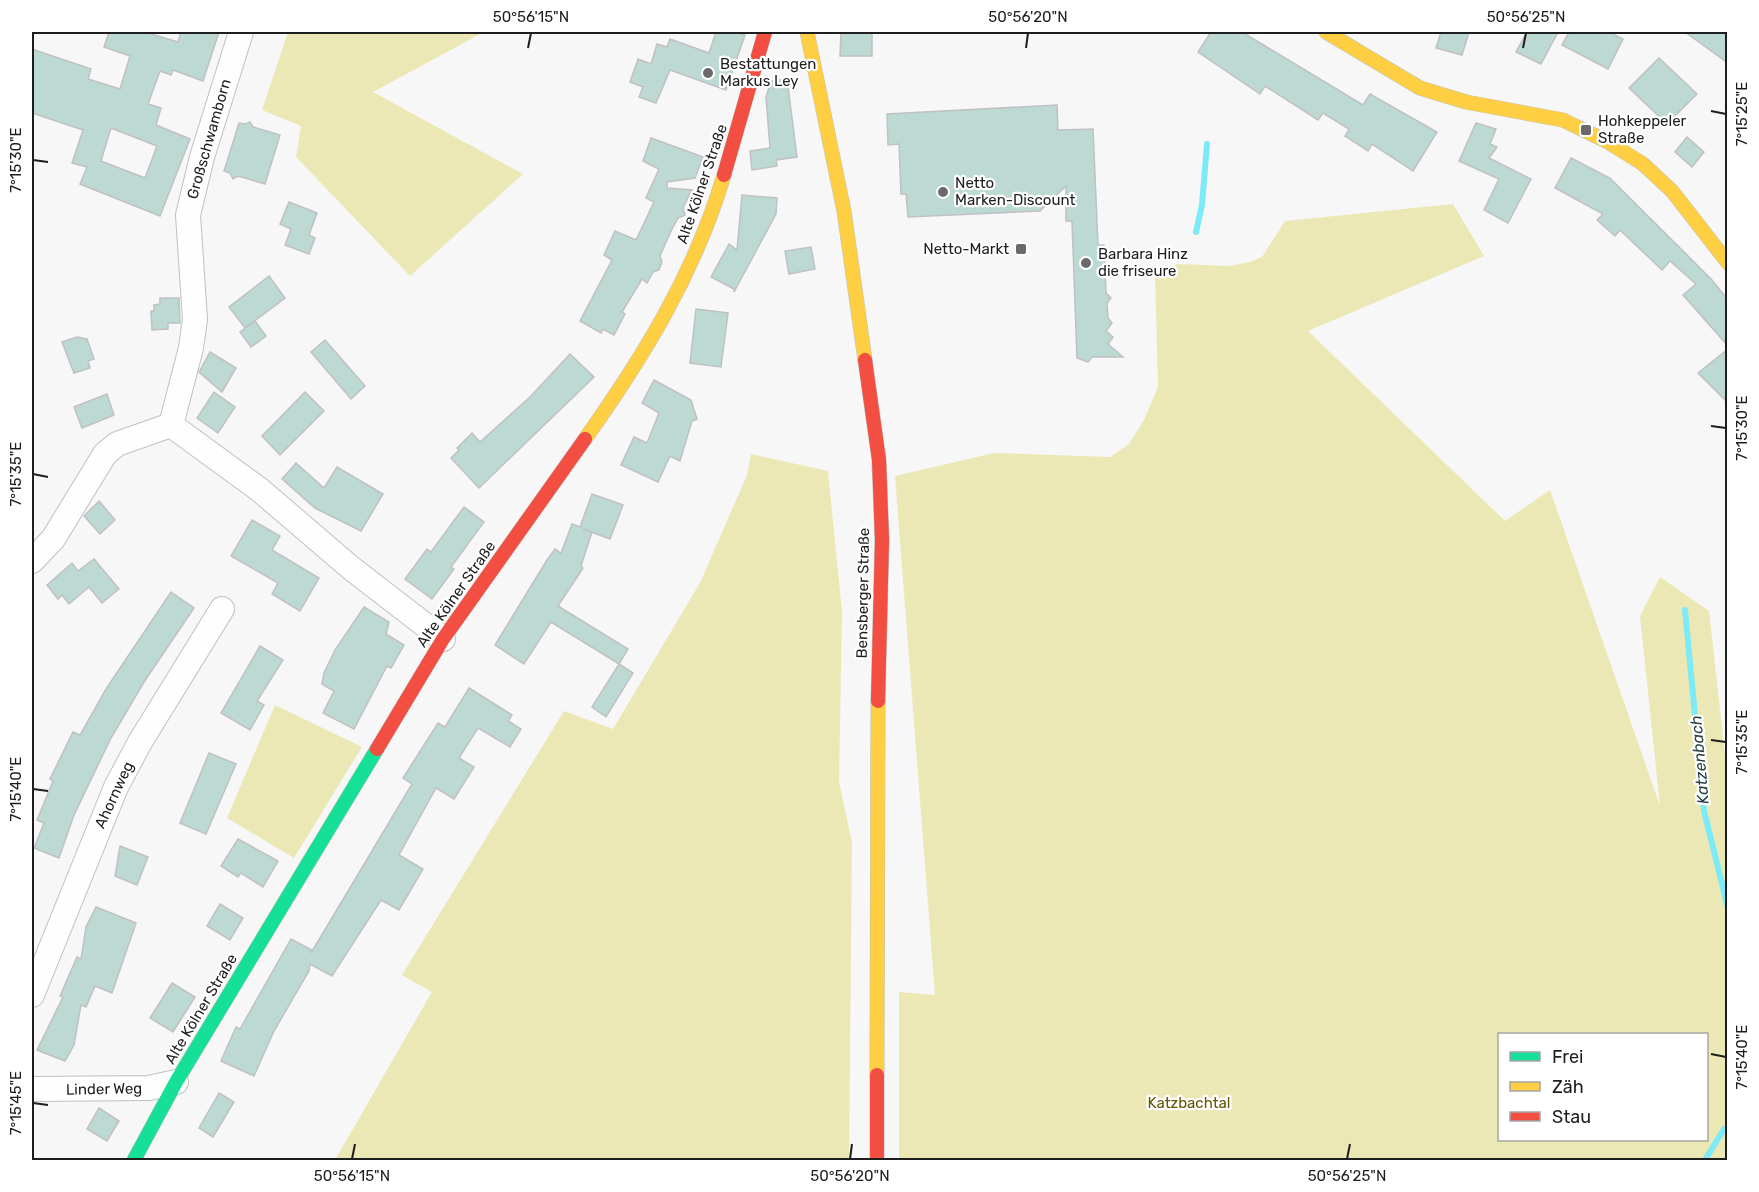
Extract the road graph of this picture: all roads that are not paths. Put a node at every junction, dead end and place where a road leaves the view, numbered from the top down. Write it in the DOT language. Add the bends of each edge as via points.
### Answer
graph roads {
  1 [pos="241,32"];
  2 [pos="765,32"];
  3 [pos="807,32"];
  4 [pos="1326,32"];
  5 [pos="1728,262"];
  6 [pos="171,425"];
  7 [pos="32,561"];
  8 [pos="222,609"];
  9 [pos="443,639"];
  10 [pos="32,995"];
  11 [pos="176,1083"];
  12 [pos="32,1089"];
  13 [pos="134,1161"];
  14 [pos="877,1161"];
  1 -- 6 [label="street, Großschwamborn" via="188,215 195,319"];
  2 -- 9 [label="street, Alte Kölner Straße" via="714,208 664,320 632,374"];
  3 -- 14 [label="street, Bensberger Straße" via="844,211 879,460 882,540 878,629"];
  4 -- 5 [label="street" via="1420,88 1466,102 1563,120 1608,142 1643,164 1672,191"];
  6 -- 7 [label="street" via="117,444 105,454 54,539"];
  6 -- 9 [label="street" via="261,490 351,568"];
  8 -- 10 [label="street, Ahornweg" via="116,787"];
  9 -- 11 [label="street, Alte Kölner Straße"];
  11 -- 12 [label="street, Linder Weg" via="149,1088"];
  11 -- 13 [label="street, Alte Kölner Straße"];
}
